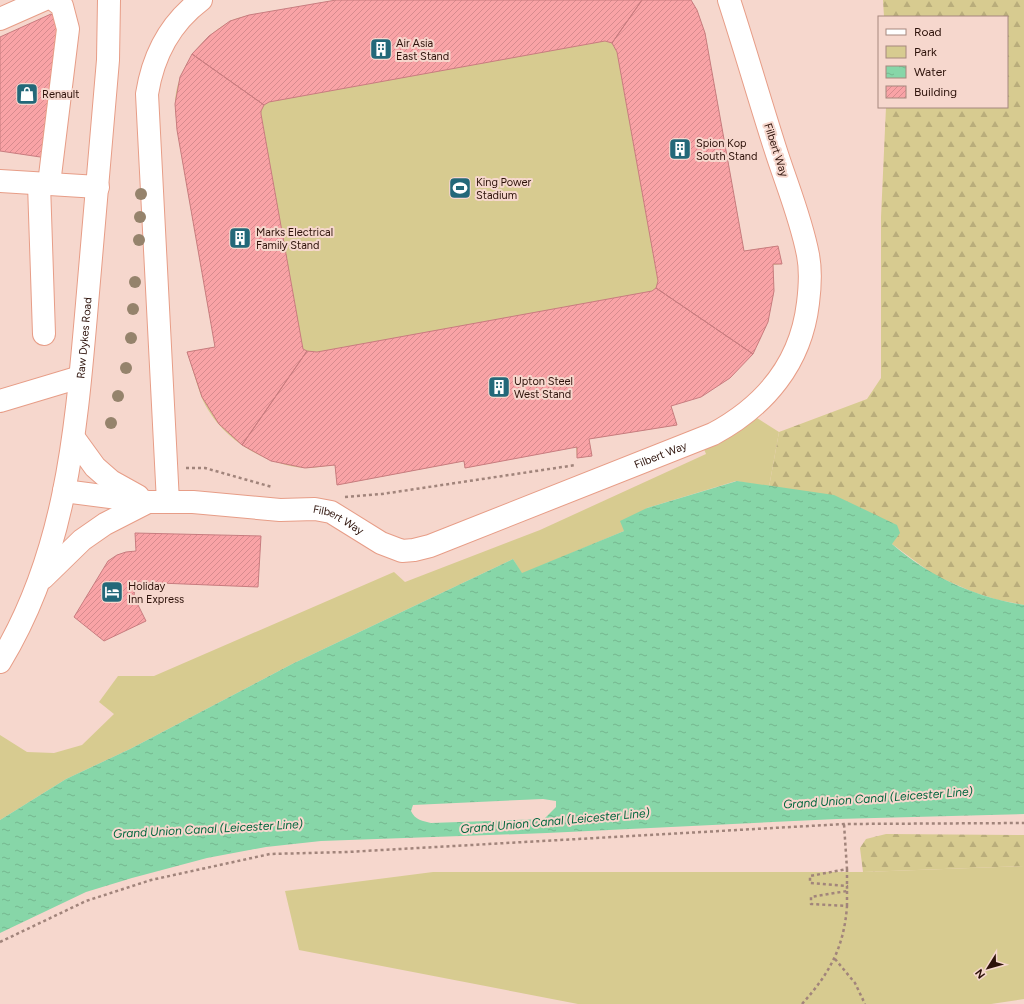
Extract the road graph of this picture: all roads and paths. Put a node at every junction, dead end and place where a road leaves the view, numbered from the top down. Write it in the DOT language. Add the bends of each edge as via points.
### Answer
graph roads {
  1 [pos="43,0"];
  2 [pos="54,0"];
  3 [pos="109,0"];
  4 [pos="201,0"];
  5 [pos="728,0"];
  6 [pos="0,19"];
  7 [pos="0,181"];
  8 [pos="44,184"];
  9 [pos="98,187"];
  10 [pos="44,334"];
  11 [pos="80,377"];
  12 [pos="0,401"];
  13 [pos="74,438"];
  14 [pos="578,464"];
  15 [pos="167,469"];
  16 [pos="278,489"];
  17 [pos="64,491"];
  18 [pos="338,497"];
  19 [pos="158,502"];
  20 [pos="41,580"];
  21 [pos="0,662"];
  22 [pos="1024,822"];
  23 [pos="844,824"];
  24 [pos="846,869"];
  25 [pos="847,886"];
  26 [pos="847,891"];
  27 [pos="847,906"];
  28 [pos="0,942"];
  29 [pos="835,960"];
  30 [pos="802,1004"];
  31 [pos="865,1004"];
  1 -- 6 [label="street"];
  2 -- 8 [label="street" via="62,6 68,29"];
  3 -- 9 [label="street, Raw Dykes Road" via="108,60"];
  4 -- 15 [label="street" via="172,28 159,49 147,94"];
  5 -- 19 [label="street, Filbert Way" via="800,226 810,274 807,317 794,355 770,392 752,408 732,424 713,434 430,546 414,550 402,550 381,543 343,518 316,509 280,510"];
  7 -- 8 [label="street"];
  8 -- 9 [label="street"];
  8 -- 10 [label="street"];
  9 -- 11 [label="street, Raw Dykes Road"];
  11 -- 12 [label="street"];
  11 -- 13 [label="street, Raw Dykes Road"];
  13 -- 17 [label="street, Raw Dykes Road"];
  13 -- 19 [label="street, Filbert Way" via="95,467 111,481"];
  14 -- 18 [label="path" via="382,494"];
  15 -- 16 [label="path" via="205,468"];
  15 -- 19 [label="street"];
  17 -- 19 [label="street, Filbert Way"];
  17 -- 20 [label="street, Raw Dykes Road" via="57,527"];
  19 -- 20 [label="street" via="105,524 82,540"];
  20 -- 21 [label="street, Raw Dykes Road" via="12,643"];
  22 -- 23 [label="path"];
  23 -- 24 [label="path"];
  23 -- 28 [label="path" via="347,852 270,854 151,880 86,901"];
  24 -- 25 [label="path"];
  24 -- 25 [label="path" via="810,876 810,884"];
  25 -- 26 [label="path"];
  26 -- 27 [label="path"];
  26 -- 27 [label="path" via="811,897 811,904"];
  27 -- 29 [label="path" via="844,935"];
  29 -- 30 [label="path"];
  29 -- 31 [label="path" via="855,983"];
}
